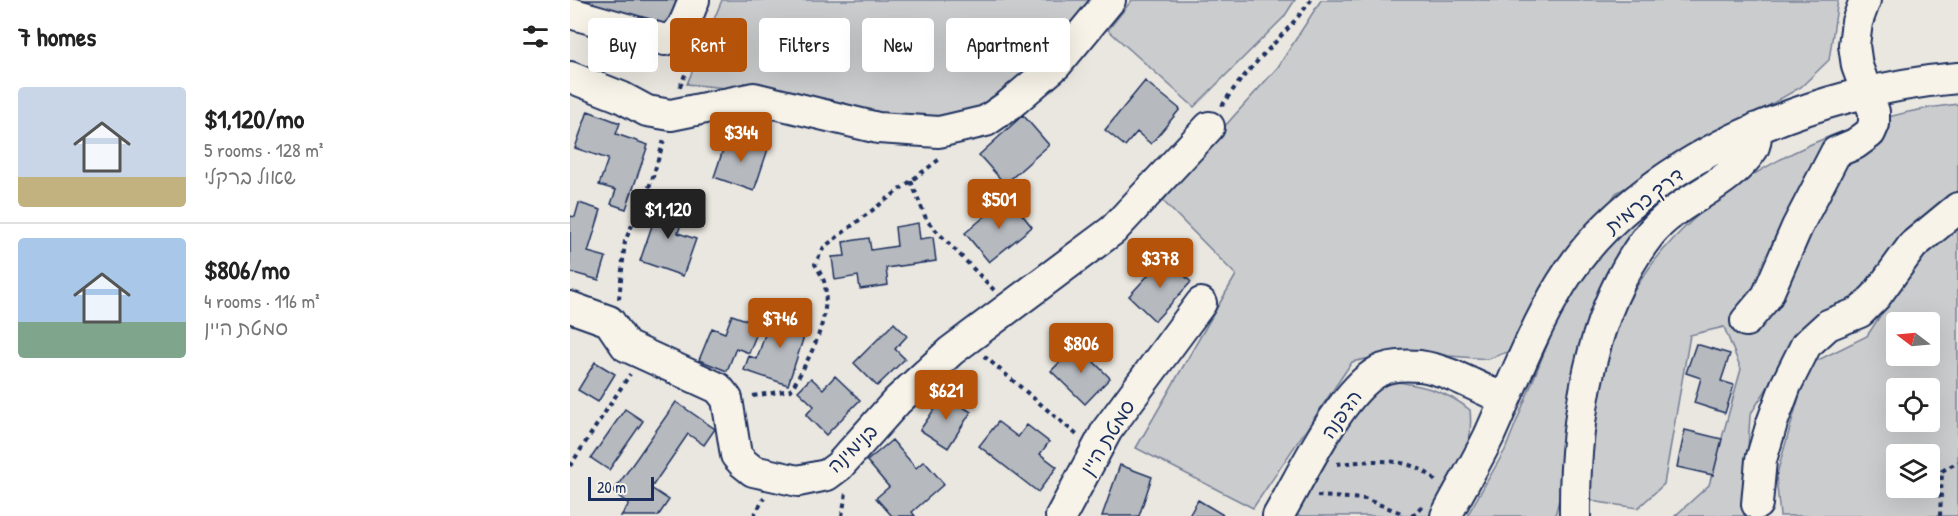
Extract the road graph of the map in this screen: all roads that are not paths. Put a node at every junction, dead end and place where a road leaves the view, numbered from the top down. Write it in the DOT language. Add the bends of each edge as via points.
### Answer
graph roads {
  1 [pos="694,0"];
  2 [pos="1110,0"];
  3 [pos="1865,0"];
  4 [pos="570,13"];
  5 [pos="570,77"];
  6 [pos="1958,78"];
  7 [pos="1867,92"];
  8 [pos="1209,127"];
  9 [pos="1757,128"];
  10 [pos="1958,208"];
  11 [pos="1201,303"];
  12 [pos="570,307"];
  13 [pos="1746,321"];
  14 [pos="1505,399"];
  15 [pos="1436,503"];
  16 [pos="1758,504"];
  17 [pos="1284,506"];
  18 [pos="1061,516"];
  19 [pos="1575,516"];
  1 -- 4 [label="street" via="674,38 665,40"];
  2 -- 5 [label="street" via="1057,63 1010,105 986,121 939,132 878,128 754,98 671,115 647,111"];
  3 -- 7 [label="street" via="1854,45"];
  6 -- 7 [label="street, דרך כרמית"];
  7 -- 9 [label="street, דרך כרמית" via="1807,108"];
  7 -- 13 [label="street" via="1874,112 1870,133 1836,153 1767,296"];
  8 -- 12 [label="street, בנימינה" via="1113,230 965,340 897,401 827,475 798,481 753,471 736,455 727,399 718,388 626,346 609,321"];
  9 -- 14 [label="street, דרך כרמית" via="1701,156 1663,182 1619,215 1587,248 1561,284"];
  9 -- 19 [label="street" via="1753,149 1719,183 1651,233 1609,308 1594,353 1582,421"];
  10 -- 16 [label="street" via="1913,245 1860,312 1828,325 1806,345 1772,423 1761,460"];
  11 -- 18 [label="street, סמטת היין" via="1107,430"];
  14 -- 15 [label="street, דרך כרמית"];
  14 -- 17 [label="street, הדפנה" via="1421,366 1400,365 1380,370 1358,388 1329,428"];
}
